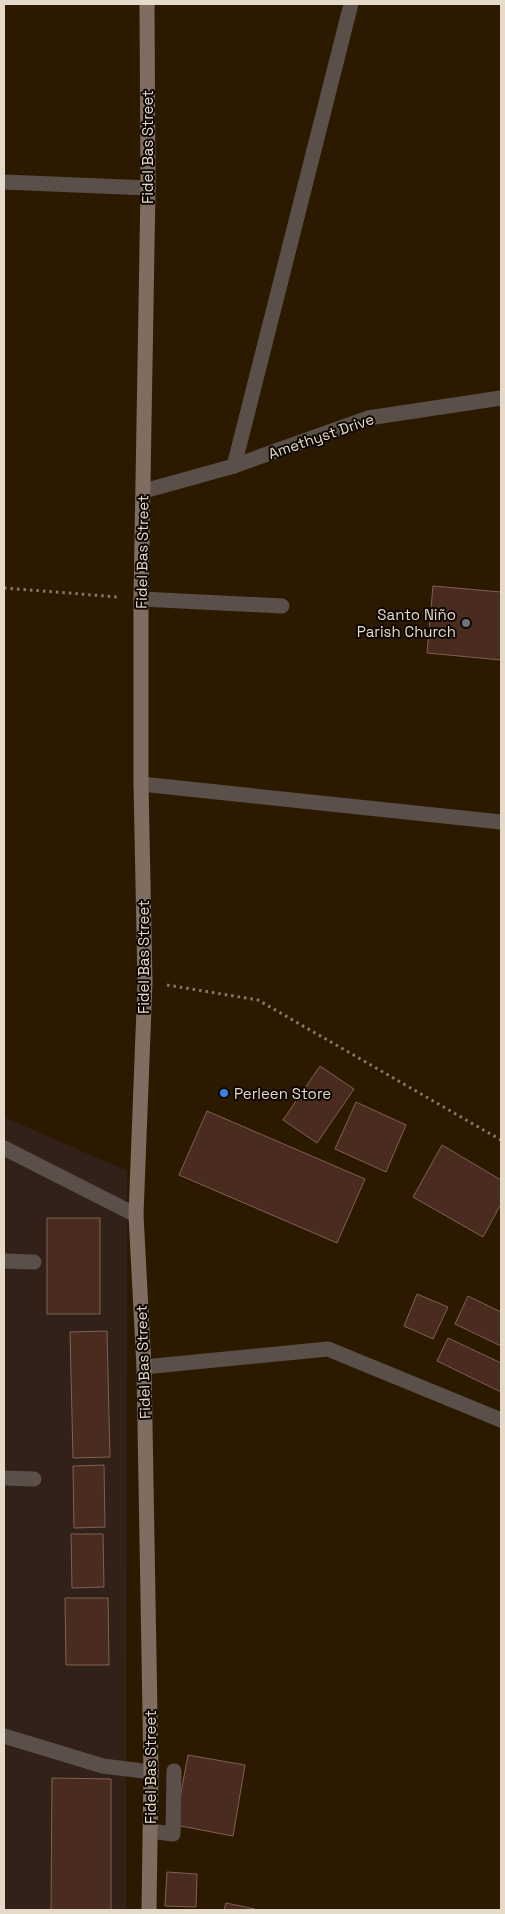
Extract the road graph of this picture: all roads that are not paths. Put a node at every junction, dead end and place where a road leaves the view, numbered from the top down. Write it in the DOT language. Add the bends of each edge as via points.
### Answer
graph roads {
  1 [pos="147,4"];
  2 [pos="351,4"];
  3 [pos="4,182"];
  4 [pos="148,188"];
  5 [pos="501,398"];
  6 [pos="234,466"];
  7 [pos="144,491"];
  8 [pos="141,599"];
  9 [pos="282,606"];
  10 [pos="141,784"];
  11 [pos="501,822"];
  12 [pos="4,1148"];
  13 [pos="136,1215"];
  14 [pos="4,1262"];
  15 [pos="34,1262"];
  16 [pos="144,1367"];
  17 [pos="501,1420"];
  18 [pos="4,1478"];
  19 [pos="34,1479"];
  20 [pos="4,1736"];
  21 [pos="174,1771"];
  22 [pos="151,1772"];
  23 [pos="150,1831"];
  24 [pos="149,1910"];
  1 -- 4 [label="street, Fidel Bas Street"];
  2 -- 6 [label="street"];
  3 -- 4 [label="street"];
  4 -- 7 [label="street, Fidel Bas Street"];
  5 -- 6 [label="street, Amethyst Drive" via="368,418"];
  6 -- 7 [label="street, Amethyst Drive"];
  7 -- 8 [label="street, Fidel Bas Street"];
  8 -- 9 [label="street"];
  8 -- 10 [label="street, Fidel Bas Street"];
  10 -- 11 [label="street"];
  10 -- 13 [label="street, Fidel Bas Street" via="144,982"];
  12 -- 13 [label="street"];
  13 -- 16 [label="street, Fidel Bas Street"];
  14 -- 15 [label="street"];
  16 -- 17 [label="street" via="328,1349"];
  16 -- 22 [label="street, Fidel Bas Street"];
  18 -- 19 [label="street"];
  20 -- 22 [label="street" via="103,1766"];
  21 -- 23 [label="street" via="173,1834"];
  22 -- 23 [label="street, Fidel Bas Street"];
  23 -- 24 [label="street, Fidel Bas Street"];
}
